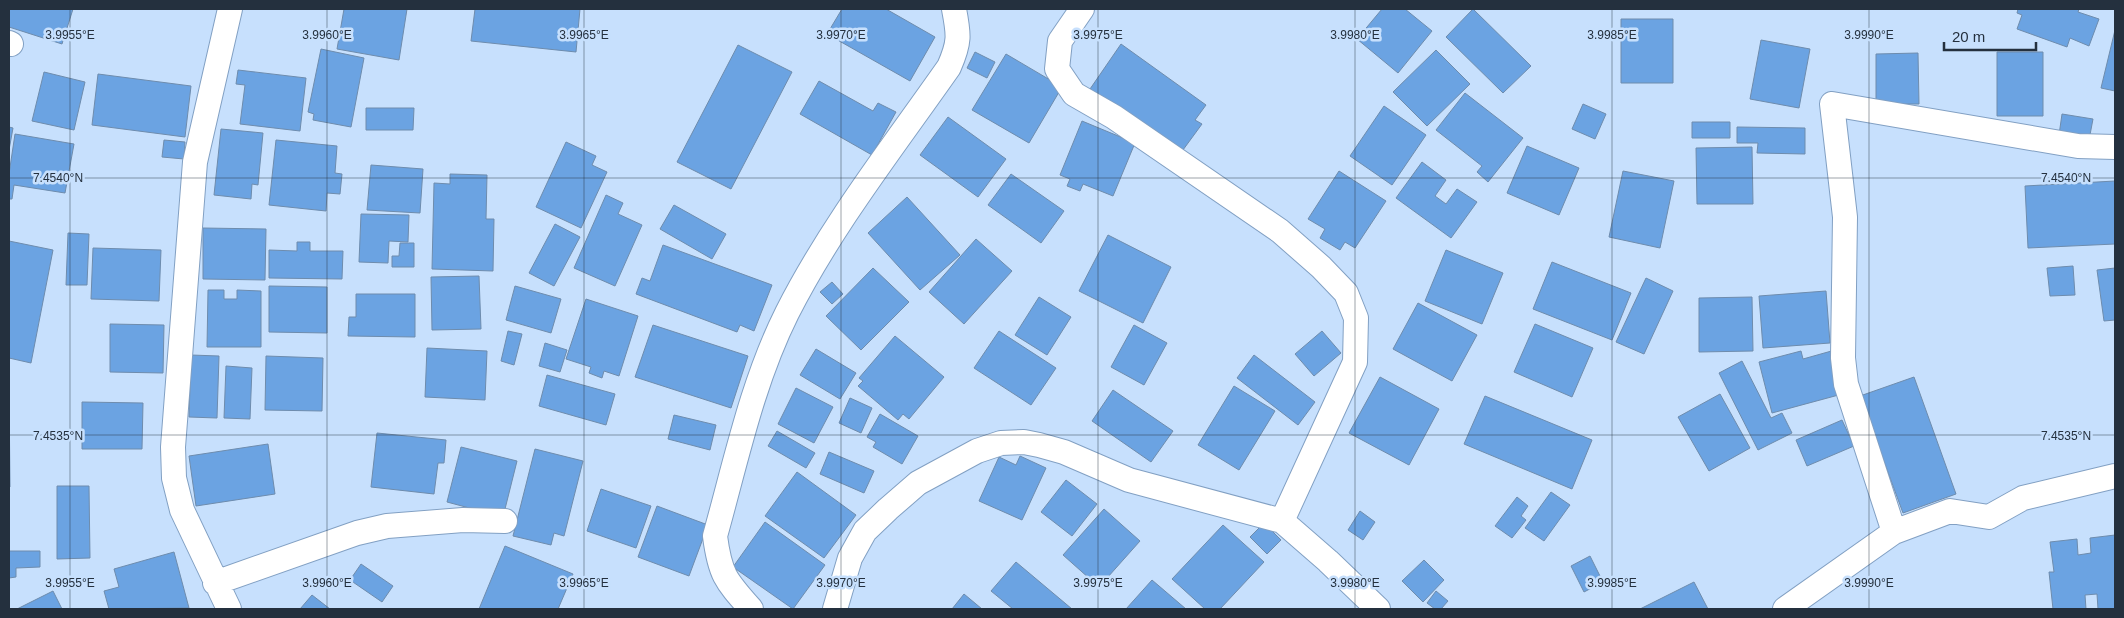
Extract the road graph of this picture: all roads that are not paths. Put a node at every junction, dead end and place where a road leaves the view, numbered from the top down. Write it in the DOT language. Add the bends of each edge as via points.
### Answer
graph roads {
  1 [pos="230,9"];
  2 [pos="954,9"];
  3 [pos="1082,9"];
  4 [pos="2115,147"];
  5 [pos="2115,476"];
  6 [pos="505,521"];
  7 [pos="1282,521"];
  8 [pos="1894,532"];
  9 [pos="215,582"];
  10 [pos="229,609"];
  11 [pos="751,609"];
  12 [pos="836,609"];
  13 [pos="1378,609"];
  14 [pos="1785,609"];
  1 -- 9 [label="street" via="195,162 173,447 174,478 182,510"];
  2 -- 11 [label="street" via="958,46 949,67 826,243 786,314 757,384 715,536 718,560 726,581"];
  3 -- 7 [label="street" via="1060,41 1057,69 1074,94 1114,116 1280,231 1346,293 1356,318 1355,362"];
  4 -- 8 [label="street" via="2078,146 1832,104 1846,218 1843,358 1846,384"];
  5 -- 8 [label="street" via="2023,498 1989,517 1950,511"];
  6 -- 9 [label="street" via="463,520 386,526"];
  7 -- 12 [label="street" via="1129,480 1039,444 1001,443 977,451 918,483 865,531 850,558"];
  7 -- 13 [label="street"];
  8 -- 14 [label="street"];
  9 -- 10 [label="street"];
}
